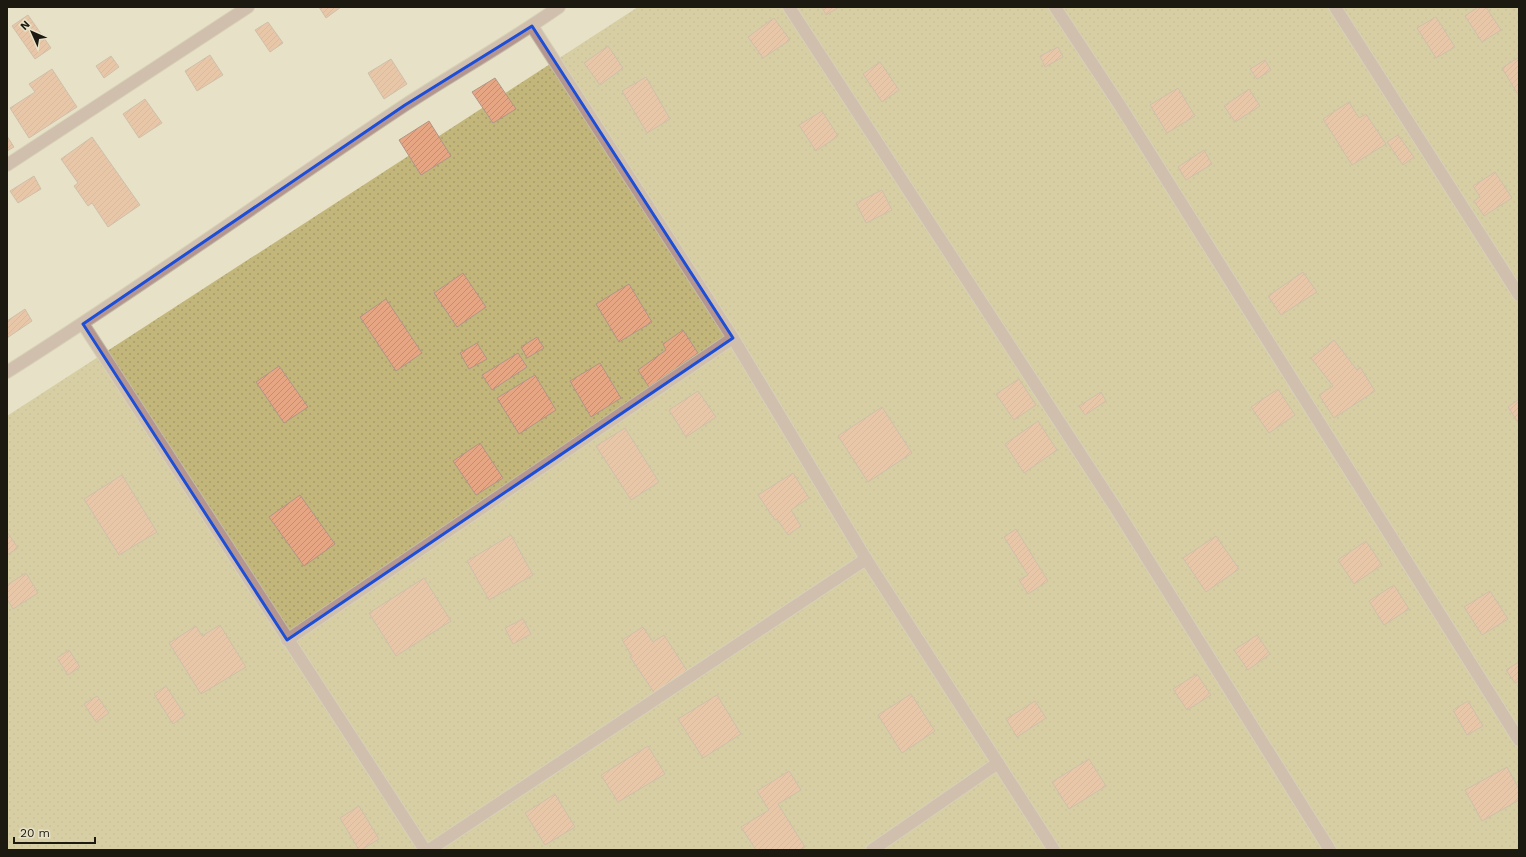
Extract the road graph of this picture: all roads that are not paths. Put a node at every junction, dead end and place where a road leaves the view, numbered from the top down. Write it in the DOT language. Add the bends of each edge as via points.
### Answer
graph roads {
  1 [pos="248,7"];
  2 [pos="559,7"];
  3 [pos="789,7"];
  4 [pos="1055,7"];
  5 [pos="1335,7"];
  6 [pos="532,26"];
  7 [pos="7,165"];
  8 [pos="1519,295"];
  9 [pos="83,324"];
  10 [pos="732,338"];
  11 [pos="7,372"];
  12 [pos="866,559"];
  13 [pos="287,640"];
  14 [pos="1519,740"];
  15 [pos="998,763"];
  16 [pos="425,850"];
  17 [pos="429,850"];
  18 [pos="872,850"];
  19 [pos="1054,850"];
  20 [pos="1330,850"];
  1 -- 7 [label="street"];
  2 -- 6 [label="street"];
  3 -- 20 [label="street" via="1115,507"];
  4 -- 14 [label="street" via="1119,104"];
  5 -- 8 [label="street"];
  6 -- 9 [label="street" via="405,105"];
  6 -- 10 [label="street"];
  9 -- 11 [label="street"];
  9 -- 13 [label="street"];
  10 -- 12 [label="street"];
  10 -- 13 [label="street"];
  12 -- 15 [label="street"];
  12 -- 17 [label="street"];
  13 -- 16 [label="street"];
  15 -- 18 [label="street"];
  15 -- 19 [label="street"];
}
